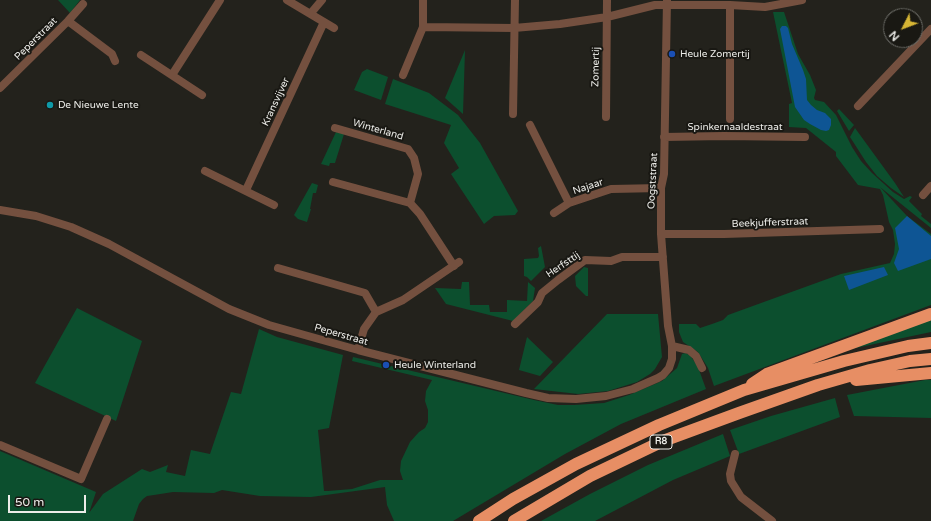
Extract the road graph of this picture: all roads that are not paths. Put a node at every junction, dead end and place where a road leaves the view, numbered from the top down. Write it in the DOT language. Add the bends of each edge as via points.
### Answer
graph roads {
  1 [pos="220,0"];
  2 [pos="286,0"];
  3 [pos="322,0"];
  4 [pos="423,0"];
  5 [pos="515,0"];
  6 [pos="607,0"];
  7 [pos="802,0"];
  8 [pos="667,3"];
  9 [pos="83,4"];
  10 [pos="730,6"];
  11 [pos="311,13"];
  12 [pos="607,17"];
  13 [pos="68,21"];
  14 [pos="324,22"];
  15 [pos="424,27"];
  16 [pos="334,28"];
  17 [pos="514,28"];
  18 [pos="931,29"];
  19 [pos="141,55"];
  20 [pos="116,61"];
  21 [pos="172,75"];
  22 [pos="403,75"];
  23 [pos="0,88"];
  24 [pos="202,95"];
  25 [pos="858,106"];
  26 [pos="513,114"];
  27 [pos="606,117"];
  28 [pos="730,119"];
  29 [pos="530,125"];
  30 [pos="335,128"];
  31 [pos="664,137"];
  32 [pos="806,137"];
  33 [pos="205,171"];
  34 [pos="333,182"];
  35 [pos="931,186"];
  36 [pos="660,188"];
  37 [pos="246,190"];
  38 [pos="923,195"];
  39 [pos="410,202"];
  40 [pos="569,203"];
  41 [pos="274,204"];
  42 [pos="0,210"];
  43 [pos="554,213"];
  44 [pos="880,229"];
  45 [pos="661,234"];
  46 [pos="663,257"];
  47 [pos="278,268"];
  48 [pos="376,312"];
  49 [pos="931,314"];
  50 [pos="515,324"];
  51 [pos="931,343"];
  52 [pos="672,346"];
  53 [pos="358,350"];
  54 [pos="931,358"];
  55 [pos="702,368"];
  56 [pos="931,373"];
  57 [pos="818,385"];
  58 [pos="744,390"];
  59 [pos="107,419"];
  60 [pos="0,445"];
  61 [pos="735,454"];
  62 [pos="479,521"];
  63 [pos="514,521"];
  64 [pos="772,521"];
  1 -- 21 [label="street"];
  2 -- 11 [label="street"];
  3 -- 11 [label="street"];
  4 -- 15 [label="street"];
  5 -- 17 [label="street"];
  6 -- 12 [label="street, Zomertij"];
  7 -- 10 [label="street" via="765,7"];
  8 -- 10 [label="street"];
  8 -- 12 [label="street"];
  8 -- 31 [label="street, Oogststraat"];
  9 -- 13 [label="street, Peperstraat"];
  10 -- 28 [label="street"];
  11 -- 14 [label="street"];
  12 -- 17 [label="street"];
  12 -- 27 [label="street, Zomertij"];
  13 -- 20 [label="street, Peperstraat" via="112,54"];
  13 -- 23 [label="street, Peperstraat"];
  14 -- 16 [label="street"];
  14 -- 37 [label="street, Kransvijver"];
  15 -- 17 [label="street"];
  15 -- 22 [label="street"];
  17 -- 26 [label="street"];
  18 -- 25 [label="street"];
  19 -- 21 [label="street"];
  21 -- 24 [label="street"];
  29 -- 40 [label="street, Najaar"];
  30 -- 39 [label="street, Winterland" via="408,150 414,158 418,174"];
  31 -- 32 [label="street, Spinkernaaldestraat"];
  31 -- 36 [label="street, Oogststraat" via="664,174"];
  33 -- 37 [label="street"];
  34 -- 39 [label="street"];
  35 -- 38 [label="street"];
  36 -- 40 [label="street, Najaar" via="611,189"];
  36 -- 45 [label="street, Oogststraat"];
  37 -- 41 [label="street"];
  39 -- 48 [label="street" via="456,264 403,300"];
  40 -- 43 [label="street, Najaar"];
  42 -- 53 [label="street, Peperstraat" via="36,216 71,227 109,244 229,309 269,325"];
  44 -- 45 [label="street, Beekjufferstraat"];
  45 -- 46 [label="street, Oogststraat"];
  46 -- 50 [label="street, Herfsttij" via="622,257 612,261 585,260 542,293 538,302"];
  46 -- 52 [label="street, Oogststraat"];
  47 -- 48 [label="street" via="365,293"];
  48 -- 53 [label="street" via="364,329"];
  49 -- 58 [label="highway" via="767,374"];
  51 -- 58 [label="highway, R8" via="844,361"];
  52 -- 53 [label="street, Peperstraat" via="669,368 658,378 633,389 576,400 526,393"];
  52 -- 55 [label="street" via="689,350 696,356"];
  54 -- 57 [label="highway, R8" via="870,370"];
  56 -- 57 [label="highway"];
  57 -- 63 [label="highway, R8" via="663,441 590,476"];
  58 -- 62 [label="highway, R8" via="659,424 576,464"];
  59 -- 60 [label="street" via="81,479"];
  61 -- 64 [label="street" via="730,474 731,481 741,497"];
}
